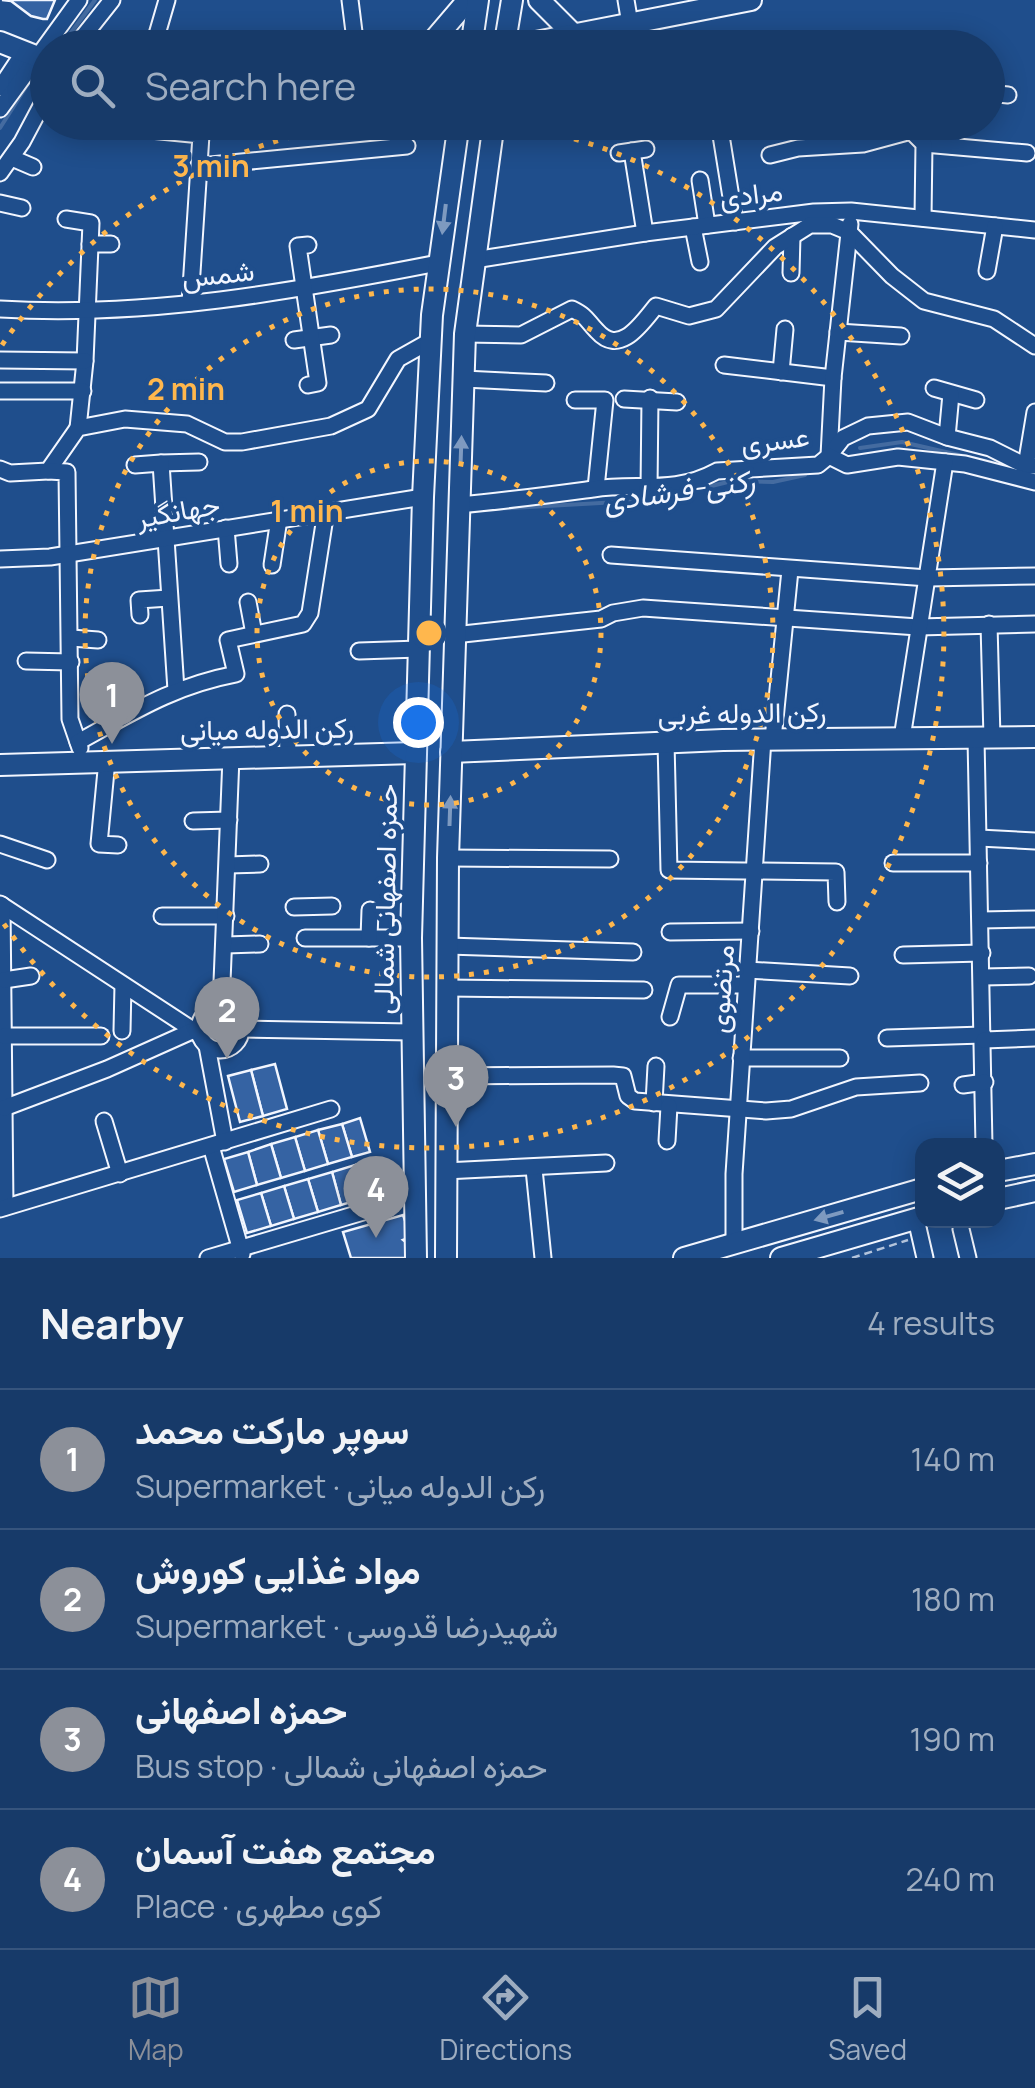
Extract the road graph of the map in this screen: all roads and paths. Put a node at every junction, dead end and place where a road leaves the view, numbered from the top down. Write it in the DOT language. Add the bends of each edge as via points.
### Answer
graph roads {
  1 [pos="79,0"];
  2 [pos="112,0"];
  3 [pos="168,0"];
  4 [pos="350,0"];
  5 [pos="468,0"];
  6 [pos="478,0"];
  7 [pos="512,0"];
  8 [pos="538,0"];
  9 [pos="626,0"];
  10 [pos="751,0"];
  11 [pos="695,5"];
  12 [pos="632,22"];
  13 [pos="56,30"];
  14 [pos="88,30"];
  15 [pos="159,30"];
  16 [pos="354,30"];
  17 [pos="442,30"];
  18 [pos="474,30"];
  19 [pos="508,30"];
  20 [pos="552,30"];
  21 [pos="596,30"];
  22 [pos="633,30"];
  23 [pos="0,42"];
  24 [pos="30,54"];
  25 [pos="30,62"];
  26 [pos="30,66"];
  27 [pos="0,88"];
  28 [pos="1005,95"];
  29 [pos="1008,95"];
  30 [pos="0,109"];
  31 [pos="30,129"];
  32 [pos="200,140"];
  33 [pos="453,140"];
  34 [pos="456,140"];
  35 [pos="492,140"];
  36 [pos="722,140"];
  37 [pos="835,140"];
  38 [pos="878,140"];
  39 [pos="920,140"];
  40 [pos="952,140"];
  41 [pos="836,144"];
  42 [pos="924,144"];
  43 [pos="455,145"];
  44 [pos="407,146"];
  45 [pos="952,146"];
  46 [pos="632,151"];
  47 [pos="1027,153"];
  48 [pos="770,155"];
  49 [pos="12,158"];
  50 [pos="33,166"];
  51 [pos="200,166"];
  52 [pos="450,170"];
  53 [pos="0,173"];
  54 [pos="487,173"];
  55 [pos="700,180"];
  56 [pos="0,203"];
  57 [pos="22,208"];
  58 [pos="851,210"];
  59 [pos="922,218"];
  60 [pos="66,219"];
  61 [pos="735,222"];
  62 [pos="700,226"];
  63 [pos="995,226"];
  64 [pos="1035,230"];
  65 [pos="849,232"];
  66 [pos="644,233"];
  67 [pos="792,236"];
  68 [pos="90,244"];
  69 [pos="111,244"];
  70 [pos="308,244"];
  71 [pos="474,260"];
  72 [pos="700,262"];
  73 [pos="438,263"];
  74 [pos="987,270"];
  75 [pos="791,272"];
  76 [pos="303,289"];
  77 [pos="190,303"];
  78 [pos="0,309"];
  79 [pos="88,310"];
  80 [pos="785,329"];
  81 [pos="838,332"];
  82 [pos="466,334"];
  83 [pos="331,335"];
  84 [pos="902,336"];
  85 [pos="311,338"];
  86 [pos="294,340"];
  87 [pos="430,340"];
  88 [pos="1035,346"];
  89 [pos="0,360"];
  90 [pos="86,361"];
  91 [pos="724,365"];
  92 [pos="781,372"];
  93 [pos="832,378"];
  94 [pos="464,380"];
  95 [pos="546,383"];
  96 [pos="308,385"];
  97 [pos="934,388"];
  98 [pos="0,391"];
  99 [pos="83,391"];
  100 [pos="951,394"];
  101 [pos="650,398"];
  102 [pos="575,400"];
  103 [pos="624,400"];
  104 [pos="976,400"];
  105 [pos="677,402"];
  106 [pos="1035,412"];
  107 [pos="78,428"];
  108 [pos="947,437"];
  109 [pos="829,456"];
  110 [pos="198,462"];
  111 [pos="945,462"];
  112 [pos="161,463"];
  113 [pos="136,465"];
  114 [pos="1030,466"];
  115 [pos="0,470"];
  116 [pos="48,471"];
  117 [pos="1035,482"];
  118 [pos="596,488"];
  119 [pos="648,489"];
  120 [pos="423,496"];
  121 [pos="459,506"];
  122 [pos="326,511"];
  123 [pos="278,519"];
  124 [pos="226,528"];
  125 [pos="164,538"];
  126 [pos="422,545"];
  127 [pos="70,554"];
  128 [pos="611,555"];
  129 [pos="457,556"];
  130 [pos="0,559"];
  131 [pos="229,564"];
  132 [pos="272,565"];
  133 [pos="790,570"];
  134 [pos="1035,576"];
  135 [pos="928,578"];
  136 [pos="169,598"];
  137 [pos="421,598"];
  138 [pos="456,600"];
  139 [pos="248,602"];
  140 [pos="140,615"];
  141 [pos="785,618"];
  142 [pos="989,624"];
  143 [pos="1035,624"];
  144 [pos="918,627"];
  145 [pos="254,634"];
  146 [pos="454,635"];
  147 [pos="71,638"];
  148 [pos="98,640"];
  149 [pos="419,649"];
  150 [pos="359,651"];
  151 [pos="26,661"];
  152 [pos="71,662"];
  153 [pos="176,690"];
  154 [pos="287,714"];
  155 [pos="902,738"];
  156 [pos="984,738"];
  157 [pos="1035,738"];
  158 [pos="768,739"];
  159 [pos="666,742"];
  160 [pos="81,752"];
  161 [pos="451,752"];
  162 [pos="415,753"];
  163 [pos="288,756"];
  164 [pos="231,757"];
  165 [pos="107,760"];
  166 [pos="0,765"];
  167 [pos="229,820"];
  168 [pos="193,821"];
  169 [pos="979,838"];
  170 [pos="1035,841"];
  171 [pos="0,844"];
  172 [pos="118,845"];
  173 [pos="448,858"];
  174 [pos="610,859"];
  175 [pos="48,860"];
  176 [pos="979,862"];
  177 [pos="893,863"];
  178 [pos="228,864"];
  179 [pos="260,864"];
  180 [pos="754,870"];
  181 [pos="837,902"];
  182 [pos="1,905"];
  183 [pos="294,906"];
  184 [pos="370,910"];
  185 [pos="162,916"];
  186 [pos="226,916"];
  187 [pos="981,920"];
  188 [pos="1035,920"];
  189 [pos="750,931"];
  190 [pos="670,932"];
  191 [pos="368,938"];
  192 [pos="411,938"];
  193 [pos="260,944"];
  194 [pos="226,946"];
  195 [pos="448,946"];
  196 [pos="633,952"];
  197 [pos="982,953"];
  198 [pos="902,955"];
  199 [pos="2,960"];
  200 [pos="31,976"];
  201 [pos="850,976"];
  202 [pos="1030,976"];
  203 [pos="982,977"];
  204 [pos="747,978"];
  205 [pos="4,980"];
  206 [pos="123,986"];
  207 [pos="447,988"];
  208 [pos="644,990"];
  209 [pos="221,1008"];
  210 [pos="670,1017"];
  211 [pos="3,1026"];
  212 [pos="242,1029"];
  213 [pos="122,1031"];
  214 [pos="410,1032"];
  215 [pos="101,1036"];
  216 [pos="199,1037"];
  217 [pos="888,1038"];
  218 [pos="984,1038"];
  219 [pos="1035,1038"];
  220 [pos="742,1058"];
  221 [pos="840,1058"];
  222 [pos="656,1066"];
  223 [pos="446,1076"];
  224 [pos="985,1082"];
  225 [pos="920,1083"];
  226 [pos="963,1086"];
  227 [pos="662,1104"];
  228 [pos="4,1108"];
  229 [pos="331,1109"];
  230 [pos="738,1109"];
  231 [pos="104,1122"];
  232 [pos="984,1138"];
  233 [pos="667,1141"];
  234 [pos="218,1144"];
  235 [pos="606,1163"];
  236 [pos="1035,1164"];
  237 [pos="534,1169"];
  238 [pos="1005,1169"];
  239 [pos="445,1171"];
  240 [pos="120,1174"];
  241 [pos="915,1191"];
  242 [pos="1035,1191"];
  243 [pos="1005,1197"];
  244 [pos="3,1208"];
  245 [pos="370,1210"];
  246 [pos="444,1217"];
  247 [pos="414,1218"];
  248 [pos="915,1219"];
  249 [pos="920,1228"];
  250 [pos="962,1229"];
  251 [pos="734,1243"];
  252 [pos="242,1253"];
  253 [pos="447,1257"];
  254 [pos="208,1258"];
  255 [pos="416,1258"];
  256 [pos="543,1258"];
  257 [pos="684,1258"];
  258 [pos="781,1258"];
  259 [pos="924,1258"];
  260 [pos="968,1258"];
  1 -- 13 [label="street"];
  2 -- 14 [label="street"];
  3 -- 15 [label="street"];
  4 -- 16 [label="street"];
  5 -- 17 [label="main road"];
  6 -- 18 [label="main road"];
  7 -- 19 [label="main road"];
  8 -- 20 [label="main road"];
  9 -- 12 [label="street"];
  10 -- 11 [label="main road"];
  11 -- 12 [label="main road"];
  12 -- 21 [label="main road"];
  12 -- 22 [label="street"];
  23 -- 24 [label="main road"];
  25 -- 27 [label="street"];
  26 -- 30 [label="street"];
  28 -- 29 [label="street"];
  31 -- 49 [label="street"];
  32 -- 51 [label="street"];
  33 -- 43 [label="main road"];
  34 -- 43 [label="main road, حمزه اصفهانی شمالی"];
  35 -- 54 [label="main road"];
  36 -- 61 [label="street"];
  37 -- 41 [label="street"];
  38 -- 41 [label="street"];
  39 -- 42 [label="street"];
  40 -- 45 [label="street"];
  41 -- 48 [label="street"];
  42 -- 45 [label="street"];
  42 -- 59 [label="street"];
  43 -- 52 [label="main road, حمزه اصفهانی شمالی"];
  44 -- 51 [label="street"];
  45 -- 47 [label="street"];
  46 -- 66 [label="street"];
  49 -- 50 [label="street"];
  49 -- 53 [label="street"];
  51 -- 77 [label="street"];
  52 -- 54 [label="main road"];
  52 -- 73 [label="main road, حمزه اصفهانی شمالی, one-way"];
  54 -- 71 [label="main road"];
  55 -- 62 [label="street"];
  56 -- 57 [label="street"];
  58 -- 59 [label="street, مرادی"];
  58 -- 61 [label="street, مرادی"];
  58 -- 65 [label="street"];
  59 -- 63 [label="street, مرادی"];
  60 -- 68 [label="street" via="91,223"];
  61 -- 62 [label="street, مرادی"];
  62 -- 66 [label="street, مرادی"];
  62 -- 72 [label="street"];
  63 -- 64 [label="street, مرادی"];
  63 -- 74 [label="street"];
  65 -- 67 [label="street" via="810,224"];
  65 -- 81 [label="street"];
  65 -- 88 [label="street" via="924,301 994,319"];
  66 -- 71 [label="street, مرادی"];
  67 -- 75 [label="street"];
  67 -- 82 [label="street" via="716,309 689,316 656,306 630,337 614,341 598,334 588,317 572,309 521,335"];
  68 -- 69 [label="street"];
  68 -- 79 [label="street"];
  70 -- 76 [label="street" via="298,246"];
  71 -- 82 [label="main road"];
  73 -- 76 [label="street, شمس"];
  73 -- 87 [label="main road, حمزه اصفهانی شمالی"];
  76 -- 77 [label="street, شمس"];
  76 -- 85 [label="street"];
  77 -- 79 [label="street, شمس"];
  78 -- 79 [label="street, شمس"];
  79 -- 90 [label="street"];
  80 -- 92 [label="street"];
  81 -- 84 [label="street"];
  81 -- 93 [label="street"];
  82 -- 94 [label="main road"];
  83 -- 85 [label="street"];
  85 -- 86 [label="street"];
  85 -- 96 [label="street" via="318,382"];
  87 -- 107 [label="street" via="398,359 368,410 332,426 242,442 225,442 187,424 125,419"];
  87 -- 120 [label="main road, حمزه اصفهانی شمالی"];
  89 -- 90 [label="street"];
  90 -- 99 [label="street"];
  91 -- 92 [label="street"];
  92 -- 93 [label="street"];
  93 -- 109 [label="street"];
  94 -- 95 [label="street"];
  121 -- 94 [label="main road, one-way"];
  97 -- 100 [label="street"];
  98 -- 99 [label="street"];
  99 -- 107 [label="street"];
  100 -- 104 [label="street"];
  100 -- 108 [label="street"];
  101 -- 103 [label="street"];
  101 -- 105 [label="street"];
  101 -- 119 [label="street"];
  102 -- 118 [label="street" via="605,400"];
  106 -- 114 [label="street"];
  107 -- 116 [label="street"];
  108 -- 109 [label="street" via="908,422 868,426 844,438"];
  108 -- 114 [label="street"];
  109 -- 111 [label="street, عسری" via="848,465 898,456"];
  109 -- 119 [label="street, عسری" via="818,465 717,471"];
  110 -- 112 [label="street"];
  111 -- 117 [label="street, عسری"];
  111 -- 135 [label="street"];
  112 -- 113 [label="street"];
  112 -- 125 [label="street"];
  115 -- 116 [label="street"];
  116 -- 127 [label="street" via="67,472"];
  118 -- 119 [label="street, عسری"];
  118 -- 121 [label="street, عسری"];
  120 -- 122 [label="street, جهانگیر"];
  120 -- 126 [label="main road, حمزه اصفهانی شمالی"];
  121 -- 129 [label="main road"];
  122 -- 123 [label="street, جهانگیر"];
  122 -- 145 [label="street" via="310,613 303,624"];
  123 -- 124 [label="street, جهانگیر"];
  123 -- 132 [label="street"];
  124 -- 125 [label="street, جهانگیر"];
  124 -- 131 [label="street"];
  125 -- 127 [label="street, جهانگیر"];
  125 -- 136 [label="street"];
  126 -- 129 [label="main road" via="436,563"];
  126 -- 137 [label="main road, حمزه اصفهانی شمالی"];
  127 -- 130 [label="street, جهانگیر"];
  127 -- 147 [label="street"];
  128 -- 133 [label="street"];
  129 -- 138 [label="main road"];
  133 -- 135 [label="street"];
  133 -- 141 [label="street, مرتضوی"];
  134 -- 135 [label="street"];
  135 -- 144 [label="street"];
  136 -- 140 [label="street" via="139,600"];
  136 -- 153 [label="street"];
  137 -- 138 [label="main road" via="436,586"];
  137 -- 149 [label="main road, حمزه اصفهانی شمالی"];
  138 -- 146 [label="main road"];
  139 -- 145 [label="street"];
  141 -- 144 [label="street"];
  141 -- 146 [label="street" via="643,608"];
  141 -- 158 [label="street, مرتضوی"];
  142 -- 143 [label="street"];
  142 -- 144 [label="street"];
  142 -- 156 [label="street"];
  144 -- 155 [label="street"];
  145 -- 153 [label="street" via="228,640 236,674"];
  146 -- 161 [label="main road"];
  147 -- 148 [label="street"];
  147 -- 152 [label="street"];
  149 -- 150 [label="street"];
  149 -- 162 [label="main road, حمزه اصفهانی شمالی"];
  151 -- 152 [label="street"];
  152 -- 160 [label="street" via="70,719"];
  153 -- 160 [label="street"];
  154 -- 163 [label="street"];
  155 -- 156 [label="main road, رکن الدوله غربی"];
  155 -- 158 [label="main road, رکن الدوله غربی"];
  156 -- 157 [label="main road, رکن الدوله غربی"];
  156 -- 169 [label="street"];
  158 -- 159 [label="main road, رکن الدوله غربی"];
  158 -- 180 [label="street, مرتضوی"];
  159 -- 161 [label="main road, رکن الدوله غربی"];
  159 -- 180 [label="street" via="670,870"];
  160 -- 165 [label="main road, رکن الدوله میانی"];
  160 -- 166 [label="main road, رکن الدوله میانی"];
  173 -- 161 [label="main road, one-way"];
  162 -- 163 [label="main road, رکن الدوله میانی"];
  162 -- 192 [label="main road, حمزه اصفهانی شمالی"];
  163 -- 164 [label="main road, رکن الدوله میانی"];
  164 -- 165 [label="main road, رکن الدوله میانی"];
  164 -- 167 [label="street"];
  165 -- 172 [label="street" via="99,844"];
  167 -- 168 [label="street"];
  167 -- 178 [label="street"];
  169 -- 170 [label="street"];
  169 -- 176 [label="street"];
  171 -- 175 [label="street"];
  173 -- 174 [label="street"];
  173 -- 195 [label="main road"];
  176 -- 177 [label="street"];
  176 -- 187 [label="street"];
  178 -- 179 [label="street"];
  178 -- 186 [label="street"];
  180 -- 181 [label="street" via="836,872"];
  180 -- 189 [label="street, مرتضوی"];
  182 -- 199 [label="street"];
  182 -- 206 [label="street"];
  183 -- 191 [label="street" via="324,906 311,938"];
  184 -- 191 [label="street"];
  185 -- 186 [label="street"];
  186 -- 194 [label="street"];
  187 -- 188 [label="street"];
  187 -- 197 [label="street"];
  189 -- 190 [label="street"];
  189 -- 204 [label="street, مرتضوی"];
  191 -- 192 [label="street"];
  192 -- 214 [label="main road, حمزه اصفهانی شمالی"];
  193 -- 194 [label="street"];
  194 -- 209 [label="street"];
  195 -- 196 [label="street"];
  195 -- 207 [label="main road"];
  197 -- 198 [label="street"];
  197 -- 203 [label="street"];
  199 -- 205 [label="street"];
  200 -- 205 [label="street"];
  201 -- 204 [label="street"];
  202 -- 203 [label="street"];
  203 -- 218 [label="street"];
  204 -- 210 [label="street" via="679,986"];
  204 -- 220 [label="street, مرتضوی"];
  205 -- 211 [label="street"];
  206 -- 213 [label="street"];
  206 -- 216 [label="street"];
  207 -- 208 [label="street"];
  207 -- 223 [label="main road"];
  209 -- 212 [label="street" via="233,1012"];
  209 -- 216 [label="street" via="204,1016"];
  211 -- 215 [label="street"];
  211 -- 228 [label="street"];
  212 -- 214 [label="street"];
  212 -- 216 [label="street" via="226,1050"];
  214 -- 247 [label="main road, حمزه اصفهانی شمالی"];
  216 -- 228 [label="street"];
  216 -- 234 [label="street"];
  217 -- 218 [label="street"];
  218 -- 219 [label="street"];
  218 -- 224 [label="street"];
  220 -- 221 [label="street"];
  220 -- 230 [label="street, مرتضوی"];
  222 -- 227 [label="street"];
  223 -- 227 [label="street" via="624,1076 628,1096"];
  223 -- 239 [label="main road"];
  224 -- 226 [label="street"];
  224 -- 232 [label="street"];
  225 -- 230 [label="street" via="856,1087 791,1109"];
  227 -- 230 [label="street"];
  227 -- 233 [label="street"];
  228 -- 244 [label="street"];
  229 -- 234 [label="street"];
  230 -- 251 [label="street, مرتضوی"];
  231 -- 240 [label="street"];
  234 -- 240 [label="street"];
  234 -- 252 [label="street"];
  235 -- 237 [label="street"];
  236 -- 238 [label="main road"];
  237 -- 239 [label="street"];
  237 -- 256 [label="street"];
  239 -- 246 [label="main road"];
  240 -- 244 [label="street"];
  241 -- 251 [label="main road, one-way"];
  242 -- 243 [label="main road"];
  245 -- 252 [label="street"];
  246 -- 247 [label="main road" via="427,1226"];
  246 -- 253 [label="main road"];
  247 -- 255 [label="main road, حمزه اصفهانی شمالی"];
  248 -- 258 [label="main road"];
  249 -- 259 [label="street"];
  250 -- 260 [label="street"];
  251 -- 257 [label="main road"];
  252 -- 254 [label="street"];
}
